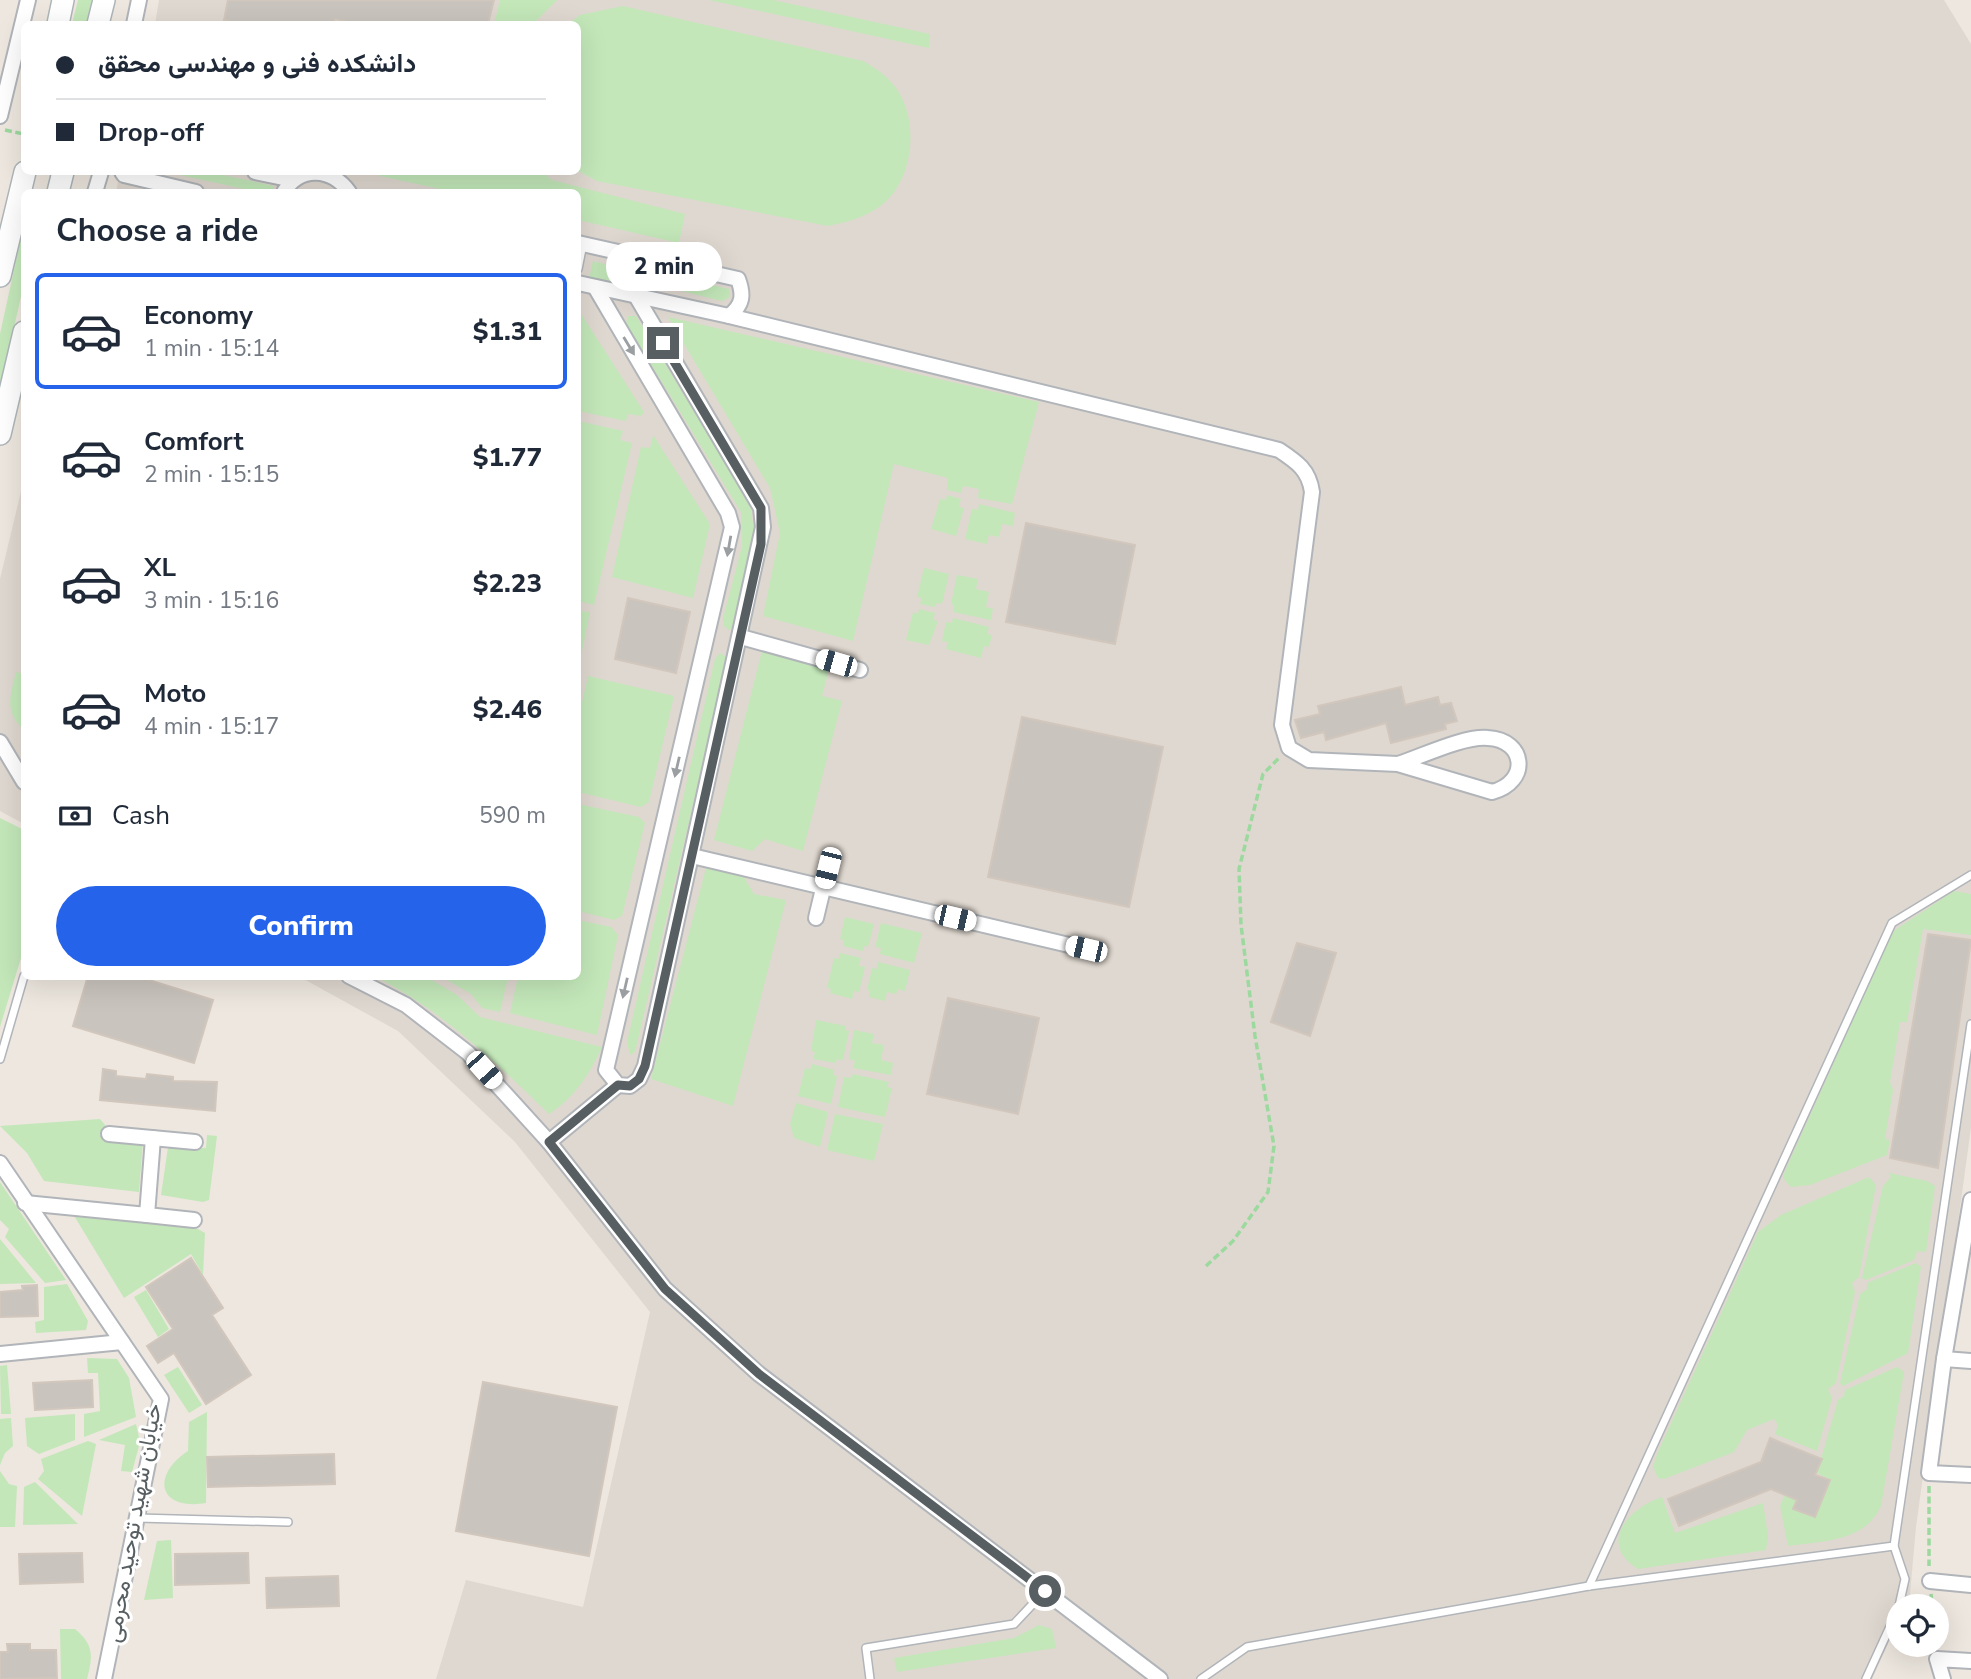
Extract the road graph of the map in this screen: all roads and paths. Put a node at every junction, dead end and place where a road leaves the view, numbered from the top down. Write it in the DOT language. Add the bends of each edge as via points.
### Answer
graph roads {
  1 [pos="28,0"];
  2 [pos="63,0"];
  3 [pos="104,0"];
  4 [pos="139,0"];
  5 [pos="23,21"];
  6 [pos="59,21"];
  7 [pos="99,21"];
  8 [pos="135,21"];
  9 [pos="21,29"];
  10 [pos="0,116"];
  11 [pos="0,129"];
  12 [pos="21,133"];
  13 [pos="24,175"];
  14 [pos="124,175"];
  15 [pos="269,175"];
  16 [pos="301,175"];
  17 [pos="329,175"];
  18 [pos="293,180"];
  19 [pos="183,189"];
  20 [pos="286,189"];
  21 [pos="346,189"];
  22 [pos="581,244"];
  23 [pos="632,255"];
  24 [pos="0,276"];
  25 [pos="581,284"];
  26 [pos="594,287"];
  27 [pos="631,295"];
  28 [pos="729,316"];
  29 [pos="21,360"];
  30 [pos="0,433"];
  31 [pos="741,637"];
  32 [pos="860,670"];
  33 [pos="0,742"];
  34 [pos="1289,748"];
  35 [pos="1398,764"];
  36 [pos="21,777"];
  37 [pos="692,856"];
  38 [pos="828,868"];
  39 [pos="1971,875"];
  40 [pos="823,887"];
  41 [pos="816,918"];
  42 [pos="1086,949"];
  43 [pos="23,980"];
  44 [pos="357,980"];
  45 [pos="1971,1024"];
  46 [pos="0,1059"];
  47 [pos="618,1085"];
  48 [pos="109,1134"];
  49 [pos="153,1138"];
  50 [pos="195,1142"];
  51 [pos="549,1142"];
  52 [pos="0,1163"];
  53 [pos="1971,1200"];
  54 [pos="25,1203"];
  55 [pos="147,1215"];
  56 [pos="194,1220"];
  57 [pos="1967,1245"];
  58 [pos="1206,1266"];
  59 [pos="122,1342"];
  60 [pos="0,1354"];
  61 [pos="1944,1359"];
  62 [pos="1971,1361"];
  63 [pos="1929,1473"];
  64 [pos="1971,1475"];
  65 [pos="138,1518"];
  66 [pos="288,1522"];
  67 [pos="1894,1546"];
  68 [pos="1930,1581"];
  69 [pos="1971,1585"];
  70 [pos="1589,1586"];
  71 [pos="1045,1591"];
  72 [pos="1902,1594"];
  73 [pos="1931,1594"];
  74 [pos="1886,1635"];
  75 [pos="1971,1661"];
  76 [pos="104,1679"];
  77 [pos="870,1679"];
  78 [pos="1160,1679"];
  79 [pos="1201,1679"];
  80 [pos="1866,1679"];
  81 [pos="1943,1679"];
  1 -- 5 [label="street"];
  2 -- 6 [label="main road"];
  3 -- 7 [label="main road"];
  4 -- 8 [label="street"];
  9 -- 10 [label="street"];
  11 -- 12 [label="path"];
  13 -- 24 [label="main road"];
  14 -- 19 [label="street"];
  15 -- 18 [label="street"];
  16 -- 18 [label="street"];
  17 -- 21 [label="street"];
  18 -- 20 [label="street"];
  22 -- 23 [label="street"];
  23 -- 27 [label="lane"];
  23 -- 28 [label="street" via="738,279 743,293 739,308"];
  25 -- 26 [label="street"];
  26 -- 27 [label="street"];
  26 -- 47 [label="street, one-way" via="728,513 732,527 606,1070"];
  27 -- 28 [label="street"];
  27 -- 31 [label="street" via="761,508 761,544"];
  28 -- 34 [label="street" via="1279,450 1302,466 1312,492 1282,725"];
  29 -- 30 [label="main road"];
  31 -- 32 [label="street"];
  31 -- 37 [label="street"];
  33 -- 36 [label="street"];
  34 -- 35 [label="street" via="1309,760"];
  34 -- 58 [label="path" via="1263,774 1239,869 1255,1036 1274,1146 1268,1192 1233,1241"];
  35 -- 35 [label="street" via="1488,738 1504,741 1516,753 1519,767 1507,788 1492,792"];
  37 -- 40 [label="street"];
  37 -- 47 [label="street" via="645,1066 630,1086"];
  38 -- 40 [label="street"];
  39 -- 70 [label="lane" via="1892,923"];
  40 -- 41 [label="street"];
  40 -- 42 [label="street"];
  43 -- 46 [label="lane"];
  44 -- 51 [label="street" via="406,1005 468,1053"];
  45 -- 67 [label="lane"];
  47 -- 51 [label="street"];
  48 -- 49 [label="street"];
  49 -- 50 [label="street"];
  49 -- 55 [label="street"];
  51 -- 71 [label="street" via="665,1289 759,1374"];
  52 -- 54 [label="street, خیابان شهید توحید محرمی"];
  53 -- 57 [label="street"];
  54 -- 55 [label="street"];
  54 -- 59 [label="street, خیابان شهید توحید محرمی"];
  55 -- 56 [label="street"];
  57 -- 61 [label="street"];
  59 -- 60 [label="street"];
  59 -- 65 [label="street, خیابان شهید توحید محرمی" via="161,1399"];
  61 -- 62 [label="street"];
  61 -- 63 [label="street"];
  63 -- 64 [label="street"];
  63 -- 68 [label="path"];
  65 -- 66 [label="lane"];
  65 -- 76 [label="street, خیابان شهید توحید محرمی"];
  67 -- 70 [label="lane"];
  67 -- 72 [label="lane" via="1905,1579"];
  68 -- 69 [label="street"];
  68 -- 73 [label="path"];
  70 -- 79 [label="lane" via="1247,1647"];
  71 -- 77 [label="lane" via="1014,1624 866,1648"];
  71 -- 78 [label="street"];
  74 -- 80 [label="lane"];
  75 -- 81 [label="street" via="1937,1659"];
}
